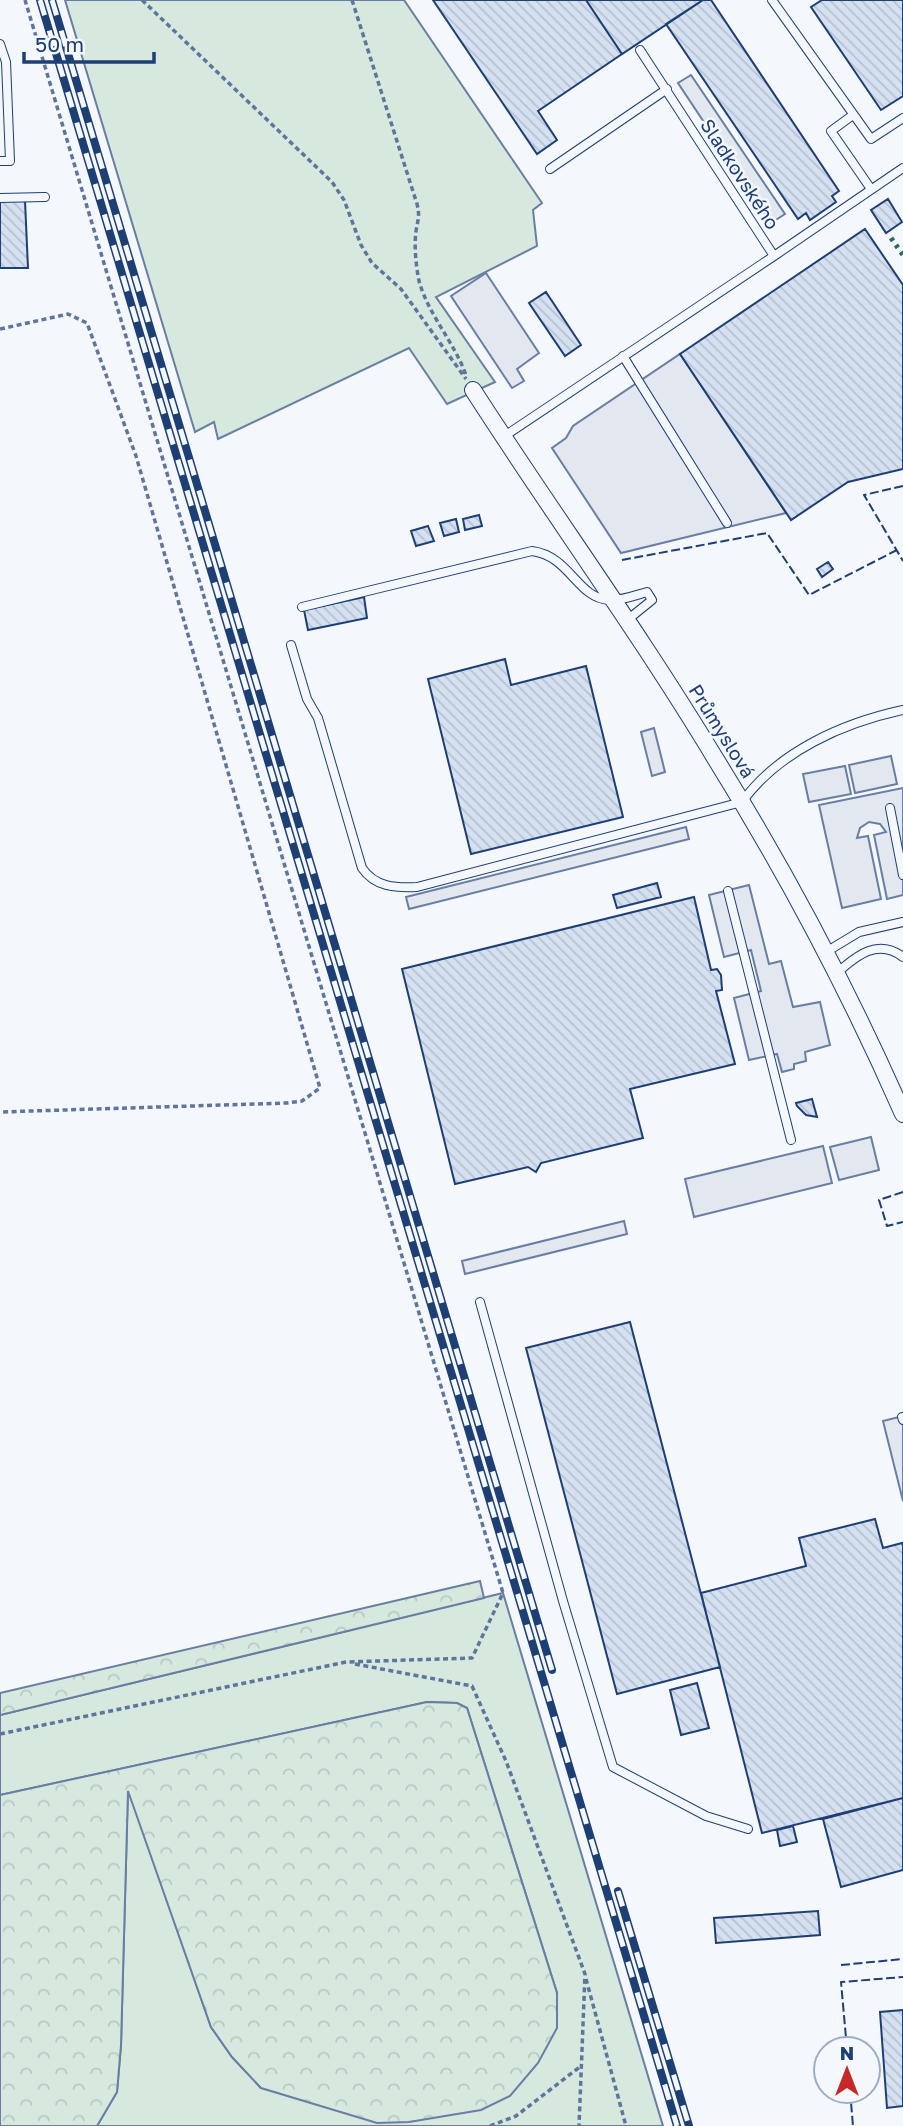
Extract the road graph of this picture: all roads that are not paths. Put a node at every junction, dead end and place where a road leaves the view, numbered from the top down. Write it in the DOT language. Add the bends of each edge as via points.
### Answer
graph roads {
  1 [pos="772,0"];
  2 [pos="0,44"];
  3 [pos="640,50"];
  4 [pos="667,89"];
  5 [pos="853,115"];
  6 [pos="903,118"];
  7 [pos="0,161"];
  8 [pos="903,168"];
  9 [pos="550,169"];
  10 [pos="871,190"];
  11 [pos="45,197"];
  12 [pos="0,198"];
  13 [pos="774,256"];
  14 [pos="623,356"];
  15 [pos="473,390"];
  16 [pos="503,437"];
  17 [pos="727,523"];
  18 [pos="612,601"];
  19 [pos="302,607"];
  20 [pos="626,621"];
  21 [pos="291,645"];
  22 [pos="903,710"];
  23 [pos="742,802"];
  24 [pos="890,808"];
  25 [pos="903,875"];
  26 [pos="728,891"];
  27 [pos="903,922"];
  28 [pos="827,952"];
  29 [pos="903,957"];
  30 [pos="837,973"];
  31 [pos="903,1114"];
  32 [pos="790,1140"];
  33 [pos="481,1302"];
  34 [pos="748,1829"];
  1 -- 5 [label="lane"];
  2 -- 7 [label="lane" via="6,62 10,160"];
  3 -- 4 [label="lane, Sladkovského"];
  4 -- 9 [label="lane"];
  4 -- 13 [label="lane, Sladkovského"];
  5 -- 6 [label="lane" via="871,139"];
  5 -- 10 [label="lane" via="831,131"];
  8 -- 10 [label="lane, Sladkovského"];
  10 -- 13 [label="lane, Sladkovského"];
  11 -- 12 [label="lane"];
  13 -- 14 [label="lane"];
  14 -- 16 [label="lane"];
  14 -- 17 [label="lane"];
  15 -- 16 [label="street, Průmyslová"];
  16 -- 18 [label="street, Průmyslová"];
  18 -- 19 [label="lane" via="593,597 560,561 532,551"];
  18 -- 20 [label="street, Průmyslová"];
  18 -- 20 [label="lane" via="647,592 652,600"];
  20 -- 23 [label="street, Průmyslová"];
  21 -- 23 [label="lane" via="307,699 318,718 362,868 386,886 417,887"];
  22 -- 23 [label="lane" via="846,727 790,755 758,779"];
  23 -- 28 [label="street, Průmyslová"];
  24 -- 25 [label="lane"];
  26 -- 32 [label="lane"];
  27 -- 28 [label="lane" via="859,932"];
  28 -- 30 [label="street, Průmyslová"];
  29 -- 30 [label="lane" via="894,950 866,951"];
  30 -- 31 [label="street, Průmyslová"];
  33 -- 34 [label="lane" via="613,1767 706,1816"];
}
